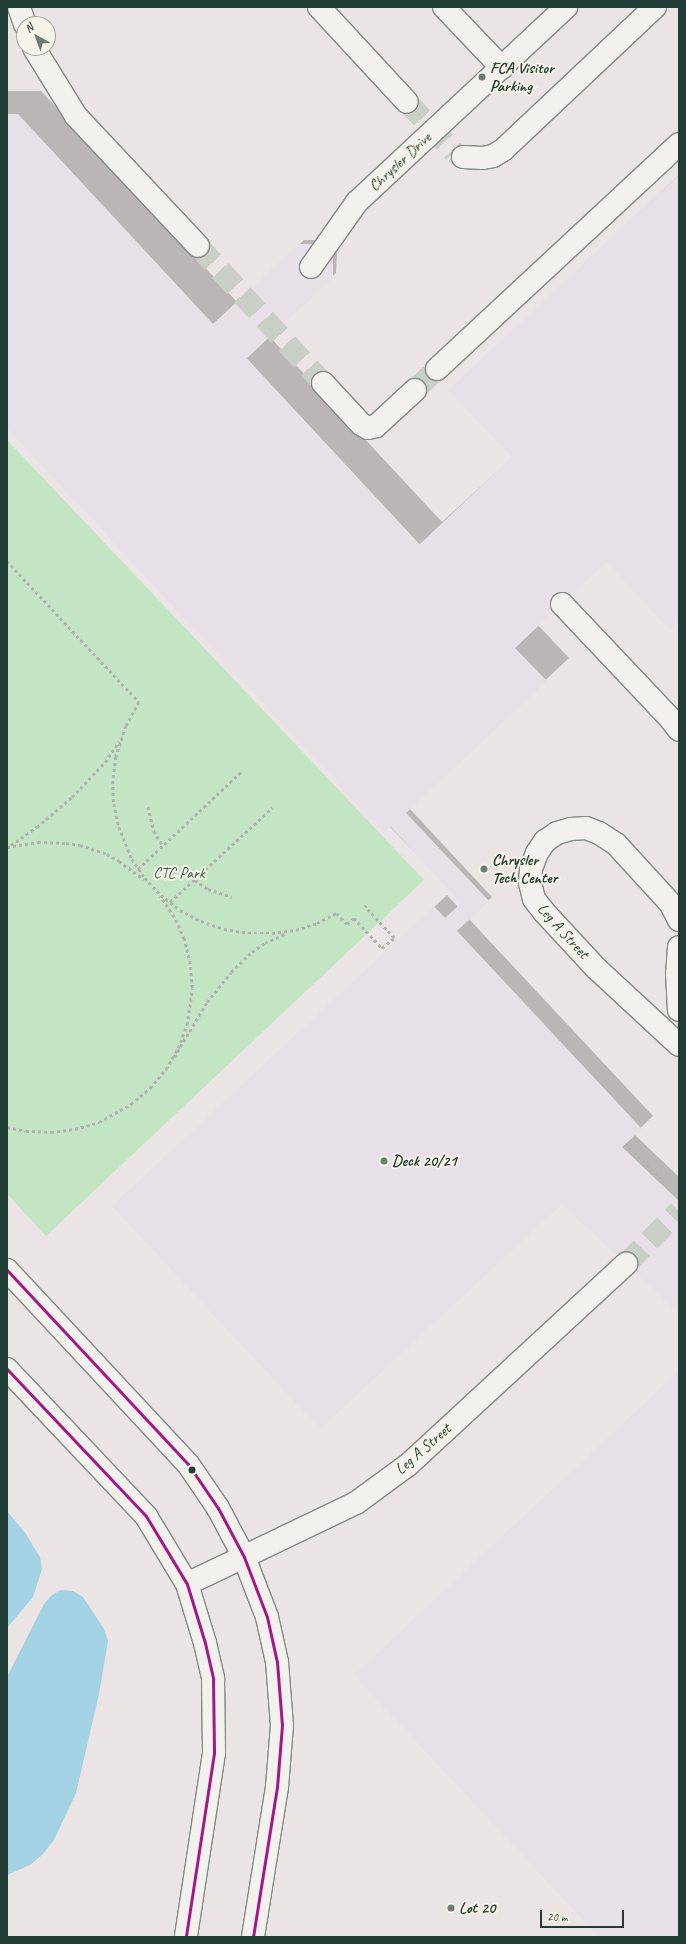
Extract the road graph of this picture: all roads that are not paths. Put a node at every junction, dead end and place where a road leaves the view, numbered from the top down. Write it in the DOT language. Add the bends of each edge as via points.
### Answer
graph roads {
  1 [pos="319,7"];
  2 [pos="444,7"];
  3 [pos="566,7"];
  4 [pos="655,7"];
  5 [pos="39,56"];
  6 [pos="502,68"];
  7 [pos="407,102"];
  8 [pos="679,144"];
  9 [pos="464,157"];
  10 [pos="198,246"];
  11 [pos="310,267"];
  12 [pos="437,369"];
  13 [pos="322,383"];
  14 [pos="415,390"];
  15 [pos="562,604"];
  16 [pos="676,718"];
  17 [pos="679,920"];
  18 [pos="679,946"];
  19 [pos="679,1010"];
  20 [pos="679,1045"];
  21 [pos="626,1264"];
  22 [pos="7,1270"];
  23 [pos="7,1369"];
  24 [pos="244,1557"];
  25 [pos="187,1584"];
  26 [pos="186,1937"];
  27 [pos="253,1937"];
  1 -- 7 [label="street"];
  2 -- 6 [label="street"];
  3 -- 6 [label="street, Chrysler Drive"];
  4 -- 9 [label="street" via="503,150 483,158"];
  5 -- 10 [label="street" via="76,116"];
  6 -- 11 [label="street, Chrysler Drive" via="357,202"];
  8 -- 12 [label="street"];
  13 -- 14 [label="street" via="368,428 376,426"];
  15 -- 16 [label="street"];
  17 -- 20 [label="street, Leg A Street" via="671,904 616,844 599,833 586,828 557,833 545,841 537,853 531,869 530,883 534,899 597,969"];
  18 -- 19 [label="street"];
  21 -- 24 [label="street, Leg A Street" via="408,1464 356,1503"];
  22 -- 24 [label="street" via="188,1464 218,1508"];
  23 -- 25 [label="street" via="146,1516"];
  24 -- 25 [label="street, Leg A Street"];
  24 -- 27 [label="street" via="269,1625 277,1662 282,1725 276,1787"];
  25 -- 26 [label="street" via="213,1679 214,1753"];
}
